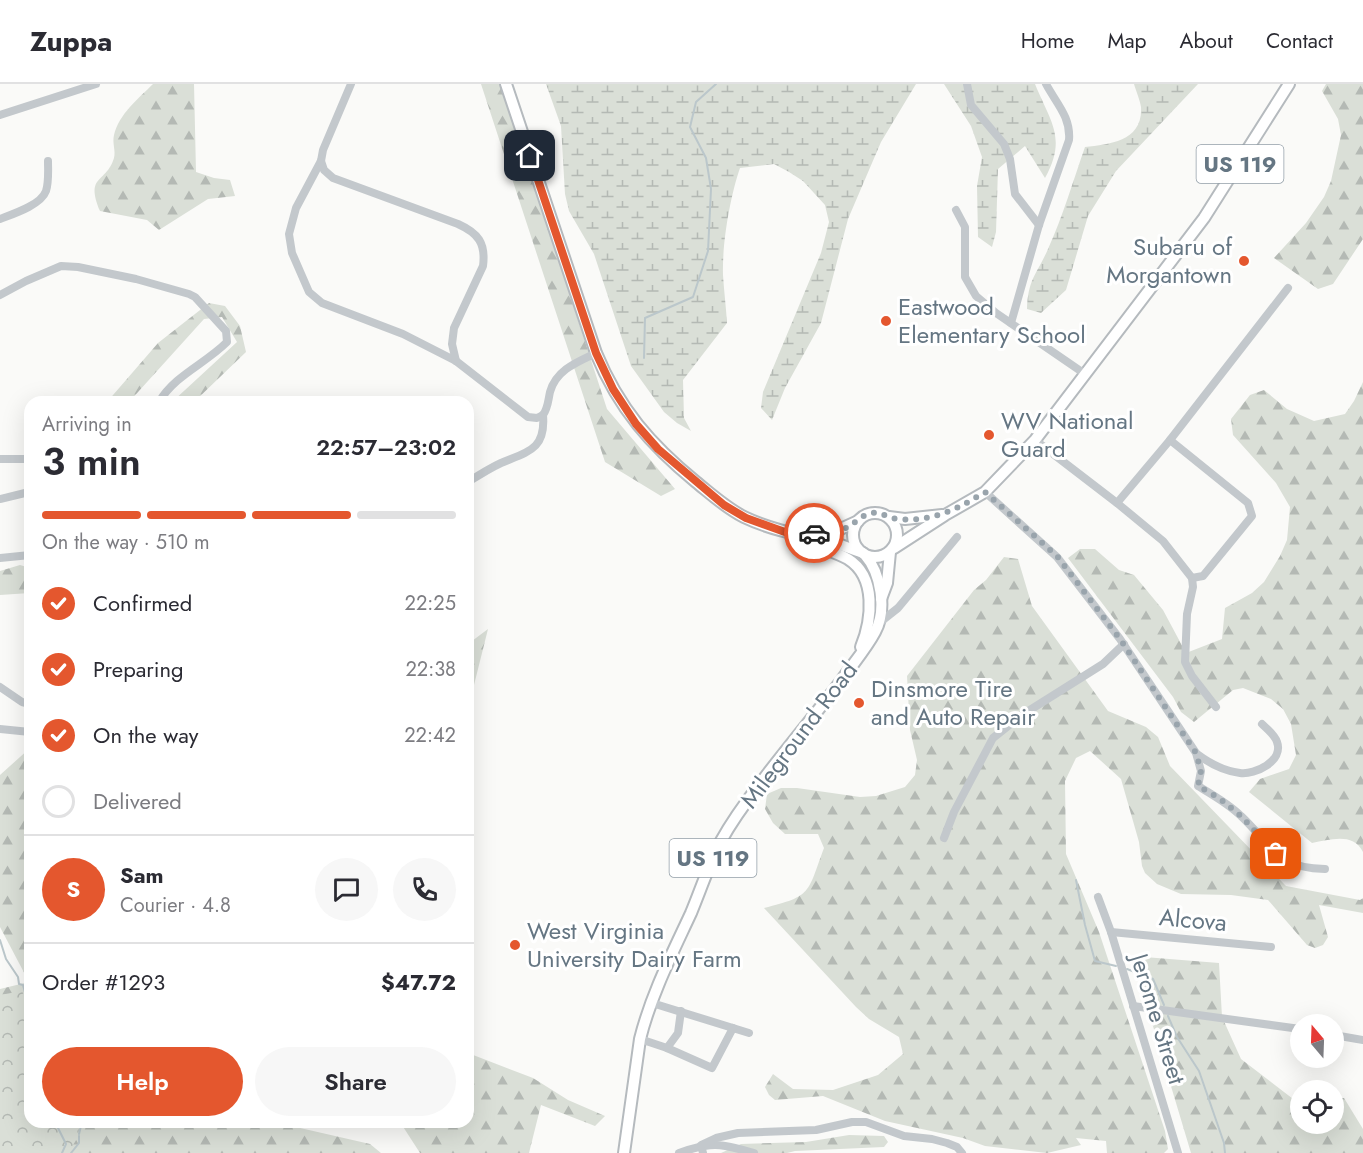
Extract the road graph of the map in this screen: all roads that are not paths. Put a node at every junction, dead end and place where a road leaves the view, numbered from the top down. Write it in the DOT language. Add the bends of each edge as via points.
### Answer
graph roads {
  1 [pos="96,84"];
  2 [pos="351,84"];
  3 [pos="506,84"];
  4 [pos="967,84"];
  5 [pos="1046,84"];
  6 [pos="1289,84"];
  7 [pos="0,116"];
  8 [pos="48,161"];
  9 [pos="321,161"];
  10 [pos="956,210"];
  11 [pos="0,219"];
  12 [pos="1039,225"];
  13 [pos="1288,288"];
  14 [pos="0,295"];
  15 [pos="1011,323"];
  16 [pos="596,353"];
  17 [pos="456,361"];
  18 [pos="1085,374"];
  19 [pos="163,396"];
  20 [pos="543,416"];
  21 [pos="1035,440"];
  22 [pos="1170,440"];
  23 [pos="0,459"];
  24 [pos="24,459"];
  25 [pos="474,478"];
  26 [pos="985,492"];
  27 [pos="24,493"];
  28 [pos="0,499"];
  29 [pos="1117,503"];
  30 [pos="945,514"];
  31 [pos="889,517"];
  32 [pos="858,521"];
  33 [pos="796,536"];
  34 [pos="957,537"];
  35 [pos="892,550"];
  36 [pos="864,554"];
  37 [pos="24,556"];
  38 [pos="0,558"];
  39 [pos="1192,578"];
  40 [pos="880,602"];
  41 [pos="879,623"];
  42 [pos="1124,644"];
  43 [pos="852,666"];
  44 [pos="0,687"];
  45 [pos="24,702"];
  46 [pos="1216,707"];
  47 [pos="1262,724"];
  48 [pos="0,729"];
  49 [pos="24,731"];
  50 [pos="1196,753"];
  51 [pos="944,838"];
  52 [pos="1324,869"];
  53 [pos="1098,897"];
  54 [pos="1111,932"];
  55 [pos="1271,946"];
  56 [pos="652,1003"];
  57 [pos="1133,1006"];
  58 [pos="681,1011"];
  59 [pos="733,1028"];
  60 [pos="1290,1028"];
  61 [pos="749,1033"];
  62 [pos="1344,1037"];
  63 [pos="640,1039"];
  64 [pos="1363,1040"];
  65 [pos="667,1048"];
  66 [pos="702,1149"];
  67 [pos="624,1153"];
  68 [pos="679,1153"];
  69 [pos="754,1153"];
  70 [pos="962,1153"];
  71 [pos="1178,1153"];
  1 -- 7 [label="street"];
  2 -- 9 [label="street" via="322,150"];
  3 -- 16 [label="main road"];
  4 -- 12 [label="street" via="971,105 1004,144 1015,195"];
  5 -- 12 [label="street" via="1070,129"];
  6 -- 18 [label="main road, US 119" via="1204,218"];
  8 -- 11 [label="street" via="46,192 26,209"];
  9 -- 17 [label="street" via="296,208 289,234 292,253 309,291 322,303 403,334"];
  9 -- 17 [label="street" via="333,178 458,224 480,238 483,266 454,328"];
  10 -- 15 [label="street" via="965,227 965,277 976,296"];
  12 -- 15 [label="street"];
  13 -- 22 [label="street"];
  14 -- 19 [label="street" via="61,266 136,279 195,297 226,331 227,342 170,386"];
  15 -- 18 [label="street"];
  16 -- 20 [label="street" via="567,367 556,378"];
  16 -- 33 [label="main road" via="625,409 673,463 724,505 746,518"];
  17 -- 20 [label="street" via="528,417"];
  18 -- 21 [label="main road, US 119"];
  20 -- 25 [label="street" via="543,435 537,446"];
  21 -- 26 [label="main road, US 119"];
  21 -- 29 [label="street"];
  22 -- 29 [label="street"];
  22 -- 39 [label="street" via="1248,503 1252,516 1203,576"];
  23 -- 24 [label="street"];
  26 -- 30 [label="main road, US 119"];
  26 -- 42 [label="street" via="1057,556"];
  27 -- 28 [label="street"];
  29 -- 39 [label="street" via="1163,541"];
  30 -- 31 [label="main road, US 119"];
  30 -- 35 [label="main road, US 119"];
  31 -- 32 [label="main road" via="870,513"];
  31 -- 35 [label="main road" via="897,530"];
  32 -- 33 [label="main road" via="834,532"];
  32 -- 36 [label="main road" via="854,542"];
  33 -- 36 [label="main road"];
  33 -- 43 [label="main road" via="846,558 862,575 870,613"];
  34 -- 41 [label="street, Mileground Road" via="898,608"];
  35 -- 36 [label="main road" via="876,557"];
  35 -- 40 [label="main road, Mileground Road / US 119"];
  36 -- 40 [label="main road, Mileground Road / US 119" via="875,567"];
  37 -- 38 [label="street"];
  39 -- 46 [label="street" via="1185,662"];
  40 -- 41 [label="main road, Mileground Road / US 119"];
  41 -- 43 [label="main road, Mileground Road / US 119"];
  42 -- 50 [label="street"];
  42 -- 51 [label="street" via="1103,664 993,738"];
  43 -- 56 [label="main road, Mileground Road / US 119" via="732,822"];
  44 -- 45 [label="street"];
  47 -- 50 [label="street" via="1279,745 1270,764 1259,770 1242,774 1207,762"];
  48 -- 49 [label="street"];
  50 -- 52 [label="street" via="1201,771 1198,786 1241,816 1276,854 1296,866"];
  53 -- 54 [label="street, Jerome Street"];
  54 -- 55 [label="street, Alcova"];
  54 -- 57 [label="street, Jerome Street"];
  56 -- 58 [label="street"];
  56 -- 63 [label="main road, Mileground Road / US 119"];
  57 -- 60 [label="street"];
  57 -- 71 [label="street, Jerome Street"];
  58 -- 59 [label="street"];
  58 -- 65 [label="street" via="678,1033"];
  59 -- 61 [label="street"];
  59 -- 65 [label="street" via="712,1068"];
  62 -- 64 [label="street"];
  63 -- 65 [label="street"];
  63 -- 67 [label="main road, Mileground Road / US 119"];
  66 -- 68 [label="street"];
  66 -- 69 [label="street" via="721,1144"];
  66 -- 70 [label="street" via="728,1135 816,1130 866,1122 904,1136 940,1141"];
}
